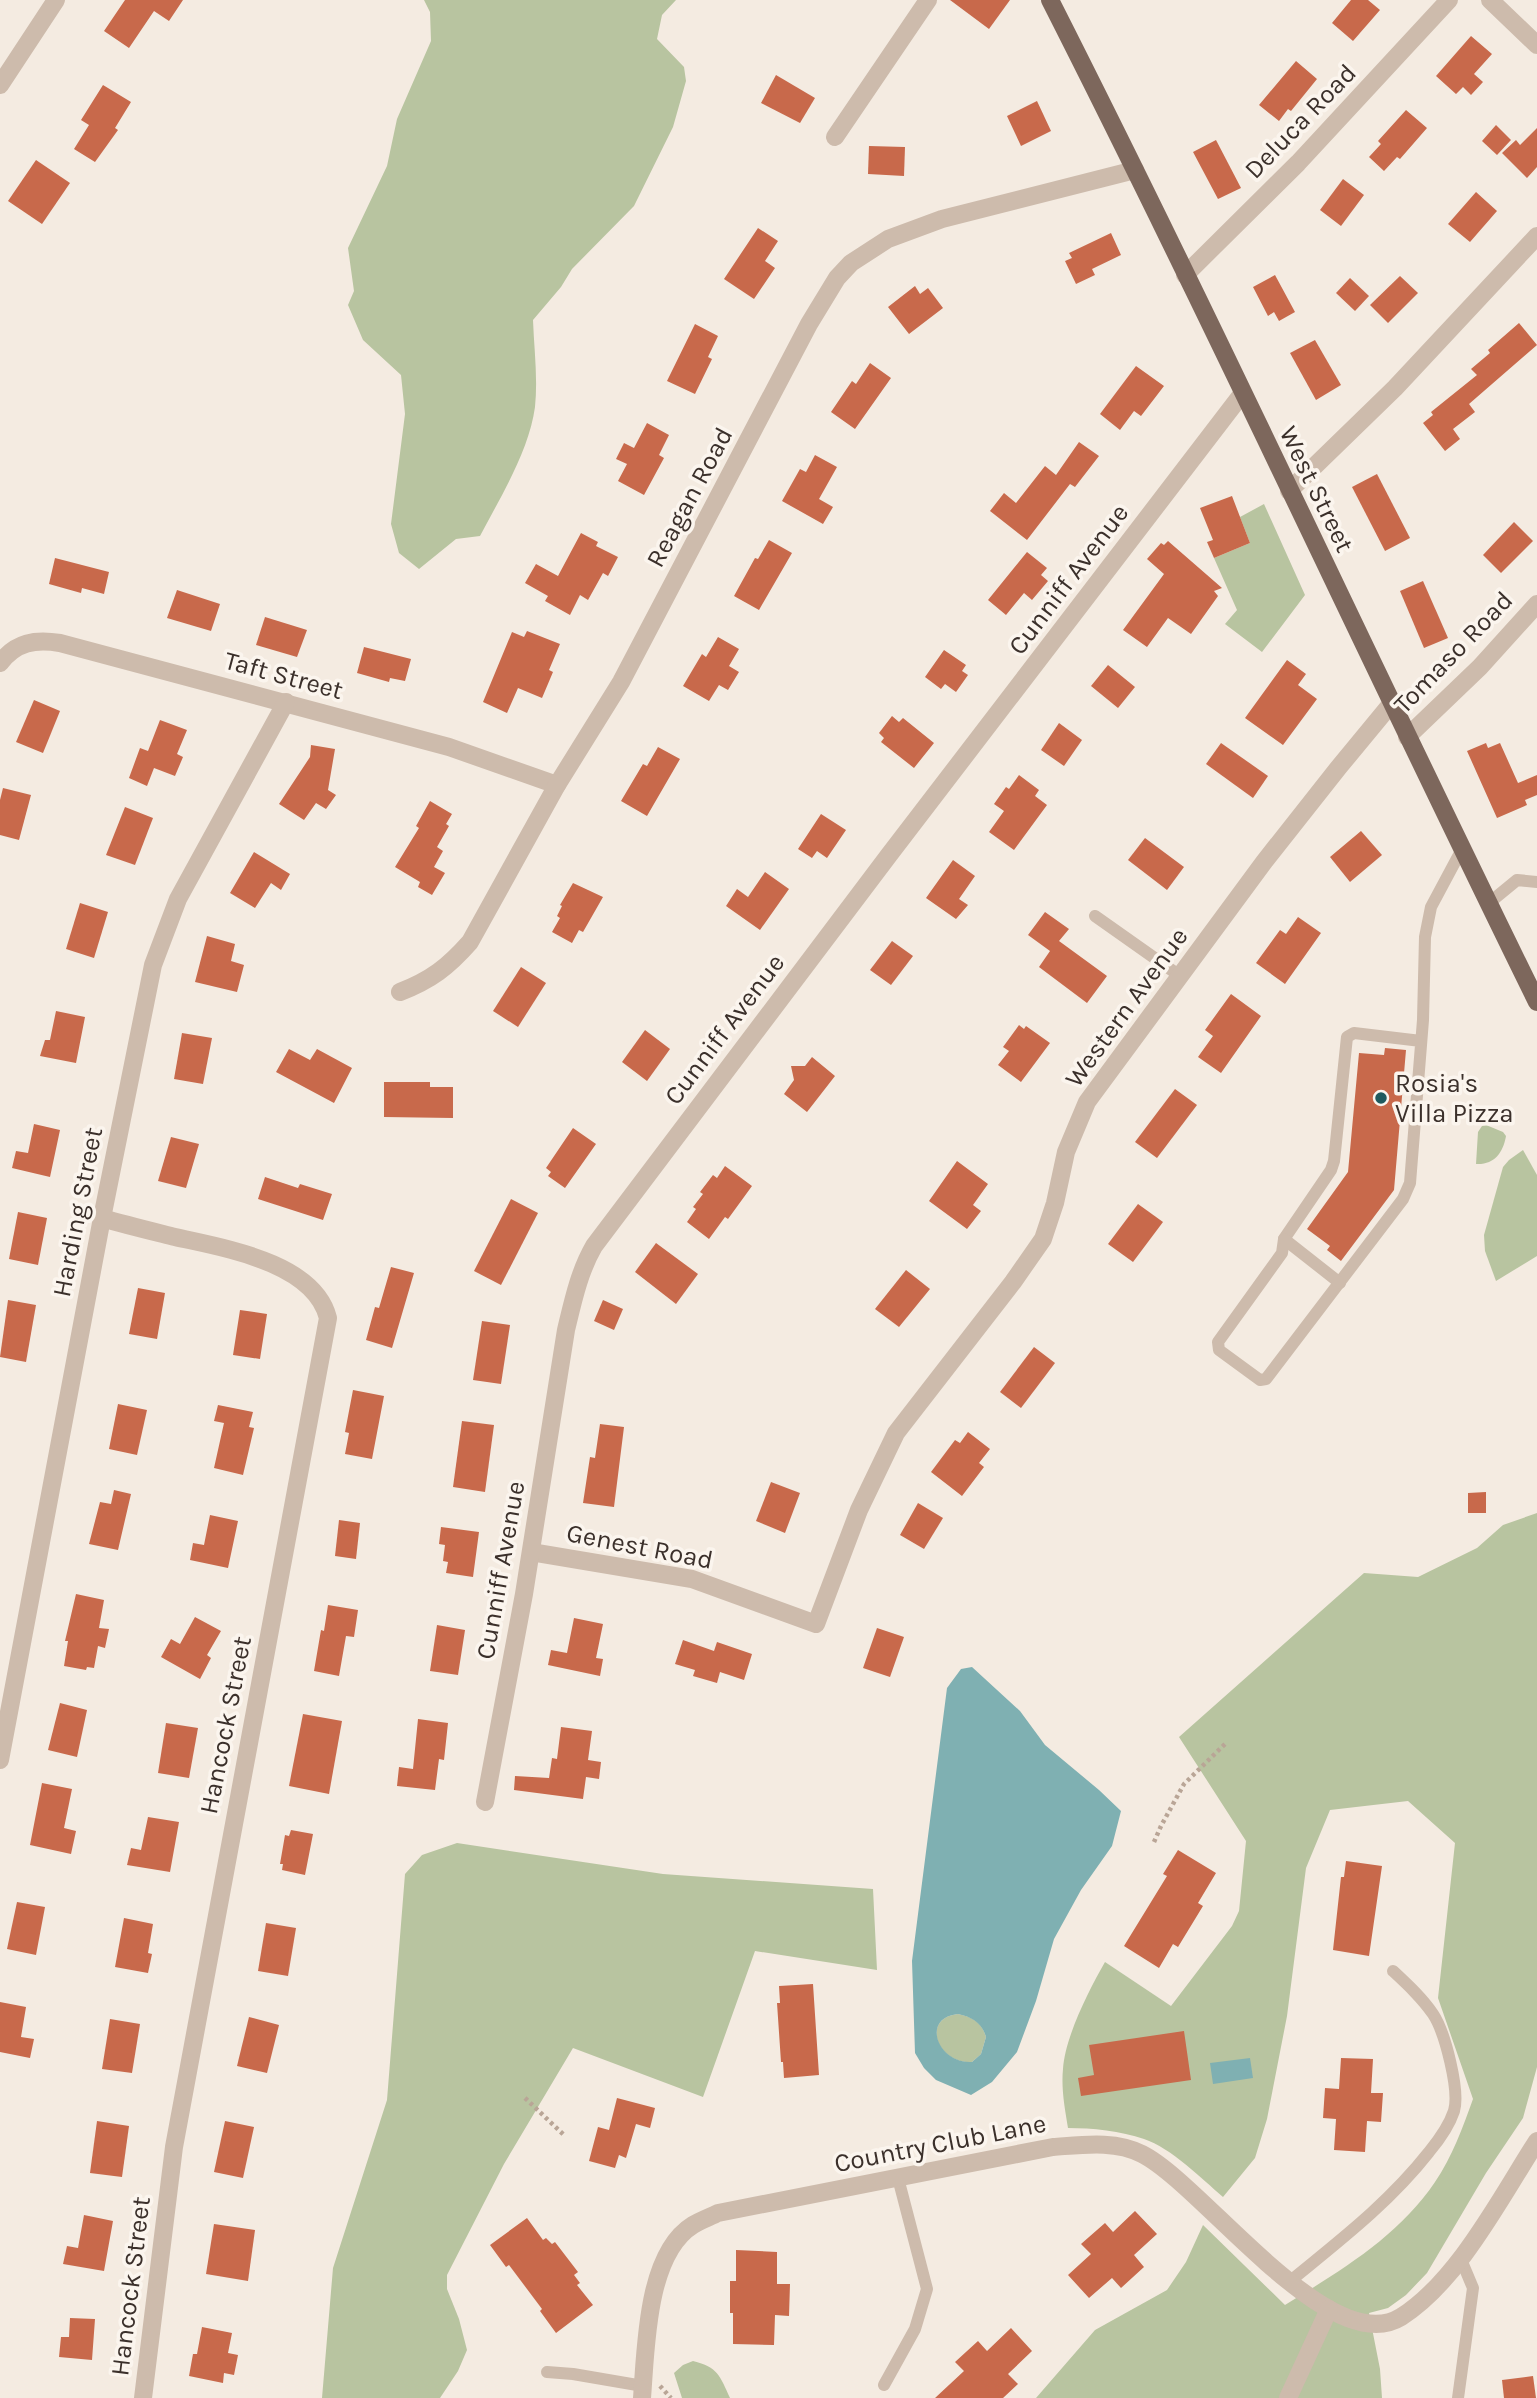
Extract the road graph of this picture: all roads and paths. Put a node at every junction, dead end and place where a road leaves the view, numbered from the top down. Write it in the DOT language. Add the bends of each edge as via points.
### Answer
graph roads {
  1 [pos="57,0"];
  2 [pos="928,0"];
  3 [pos="1050,0"];
  4 [pos="1449,0"];
  5 [pos="1490,0"];
  6 [pos="1537,45"];
  7 [pos="0,85"];
  8 [pos="835,137"];
  9 [pos="1135,170"];
  10 [pos="1537,236"];
  11 [pos="1185,275"];
  12 [pos="1242,394"];
  13 [pos="1289,491"];
  14 [pos="1537,604"];
  15 [pos="0,663"];
  16 [pos="286,702"];
  17 [pos="1391,704"];
  18 [pos="1407,737"];
  19 [pos="557,785"];
  20 [pos="1462,849"];
  21 [pos="1537,882"];
  22 [pos="1489,903"];
  23 [pos="1095,916"];
  24 [pos="1180,976"];
  25 [pos="400,992"];
  26 [pos="1537,1002"];
  27 [pos="1421,1041"];
  28 [pos="102,1219"];
  29 [pos="1284,1239"];
  30 [pos="1340,1283"];
  31 [pos="531,1552"];
  32 [pos="816,1624"];
  33 [pos="1226,1744"];
  34 [pos="0,1760"];
  35 [pos="485,1802"];
  36 [pos="1154,1842"];
  37 [pos="1393,1972"];
  38 [pos="525,2098"];
  39 [pos="565,2136"];
  40 [pos="1537,2141"];
  41 [pos="898,2178"];
  42 [pos="1460,2257"];
  43 [pos="1289,2282"];
  44 [pos="1329,2309"];
  45 [pos="547,2372"];
  46 [pos="884,2385"];
  47 [pos="642,2392"];
  48 [pos="143,2398"];
  49 [pos="1289,2398"];
  50 [pos="1458,2398"];
  1 -- 7 [label="street"];
  2 -- 8 [label="street"];
  3 -- 9 [label="main road, West Street"];
  4 -- 11 [label="street, Deluca Road" via="1298,163"];
  5 -- 6 [label="street"];
  9 -- 11 [label="main road, West Street"];
  9 -- 19 [label="street, Reagan Road" via="943,219 888,239 851,263 809,324 621,682"];
  10 -- 13 [label="street" via="1395,388"];
  11 -- 12 [label="main road, West Street"];
  12 -- 13 [label="main road, West Street"];
  12 -- 31 [label="street, Cunniff Avenue" via="594,1246 575,1290 566,1330"];
  13 -- 17 [label="main road, West Street"];
  14 -- 18 [label="street, Tomaso Road"];
  15 -- 16 [label="street, Taft Street" via="19,646 46,641"];
  16 -- 19 [label="street, Taft Street" via="449,747"];
  16 -- 28 [label="street, Harding Street" via="178,899 153,965"];
  17 -- 18 [label="main road, West Street"];
  17 -- 24 [label="street, Western Avenue"];
  18 -- 20 [label="main road, West Street"];
  19 -- 25 [label="street, Reagan Road" via="470,942 432,978"];
  20 -- 22 [label="main road, West Street"];
  20 -- 27 [label="lane" via="1431,907 1425,937"];
  21 -- 22 [label="lane" via="1517,880"];
  22 -- 26 [label="main road, West Street"];
  23 -- 24 [label="lane"];
  24 -- 32 [label="street, Western Avenue" via="1087,1102 1066,1152 1042,1239 896,1433 859,1510"];
  27 -- 29 [label="lane" via="1354,1033 1347,1037 1334,1161"];
  27 -- 30 [label="lane" via="1410,1182 1403,1199"];
  28 -- 34 [label="street, Harding Street"];
  28 -- 48 [label="street, Hancock Street" via="238,1251 280,1268 315,1292 328,1318 174,2147"];
  29 -- 30 [label="lane"];
  29 -- 30 [label="lane" via="1282,1253 1218,1342 1219,1350 1260,1380 1266,1379"];
  31 -- 32 [label="street, Genest Road" via="692,1579"];
  31 -- 35 [label="street, Cunniff Avenue"];
  33 -- 36 [label="path" via="1184,1784"];
  37 -- 43 [label="lane" via="1436,2017 1454,2074 1455,2109 1437,2142 1376,2211"];
  38 -- 39 [label="path"];
  40 -- 42 [label="street, Country Club Lane"];
  41 -- 43 [label="street, Country Club Lane" via="1053,2147 1091,2144 1127,2148 1176,2178"];
  41 -- 46 [label="lane" via="927,2289 915,2329"];
  41 -- 47 [label="street, Country Club Lane" via="718,2213 692,2225 673,2245 660,2274 647,2329"];
  42 -- 44 [label="street, Country Club Lane" via="1428,2296 1388,2323 1356,2322"];
  42 -- 50 [label="lane" via="1473,2288"];
  43 -- 44 [label="street, Country Club Lane"];
  44 -- 49 [label="street"];
  45 -- 47 [label="lane"];
}
